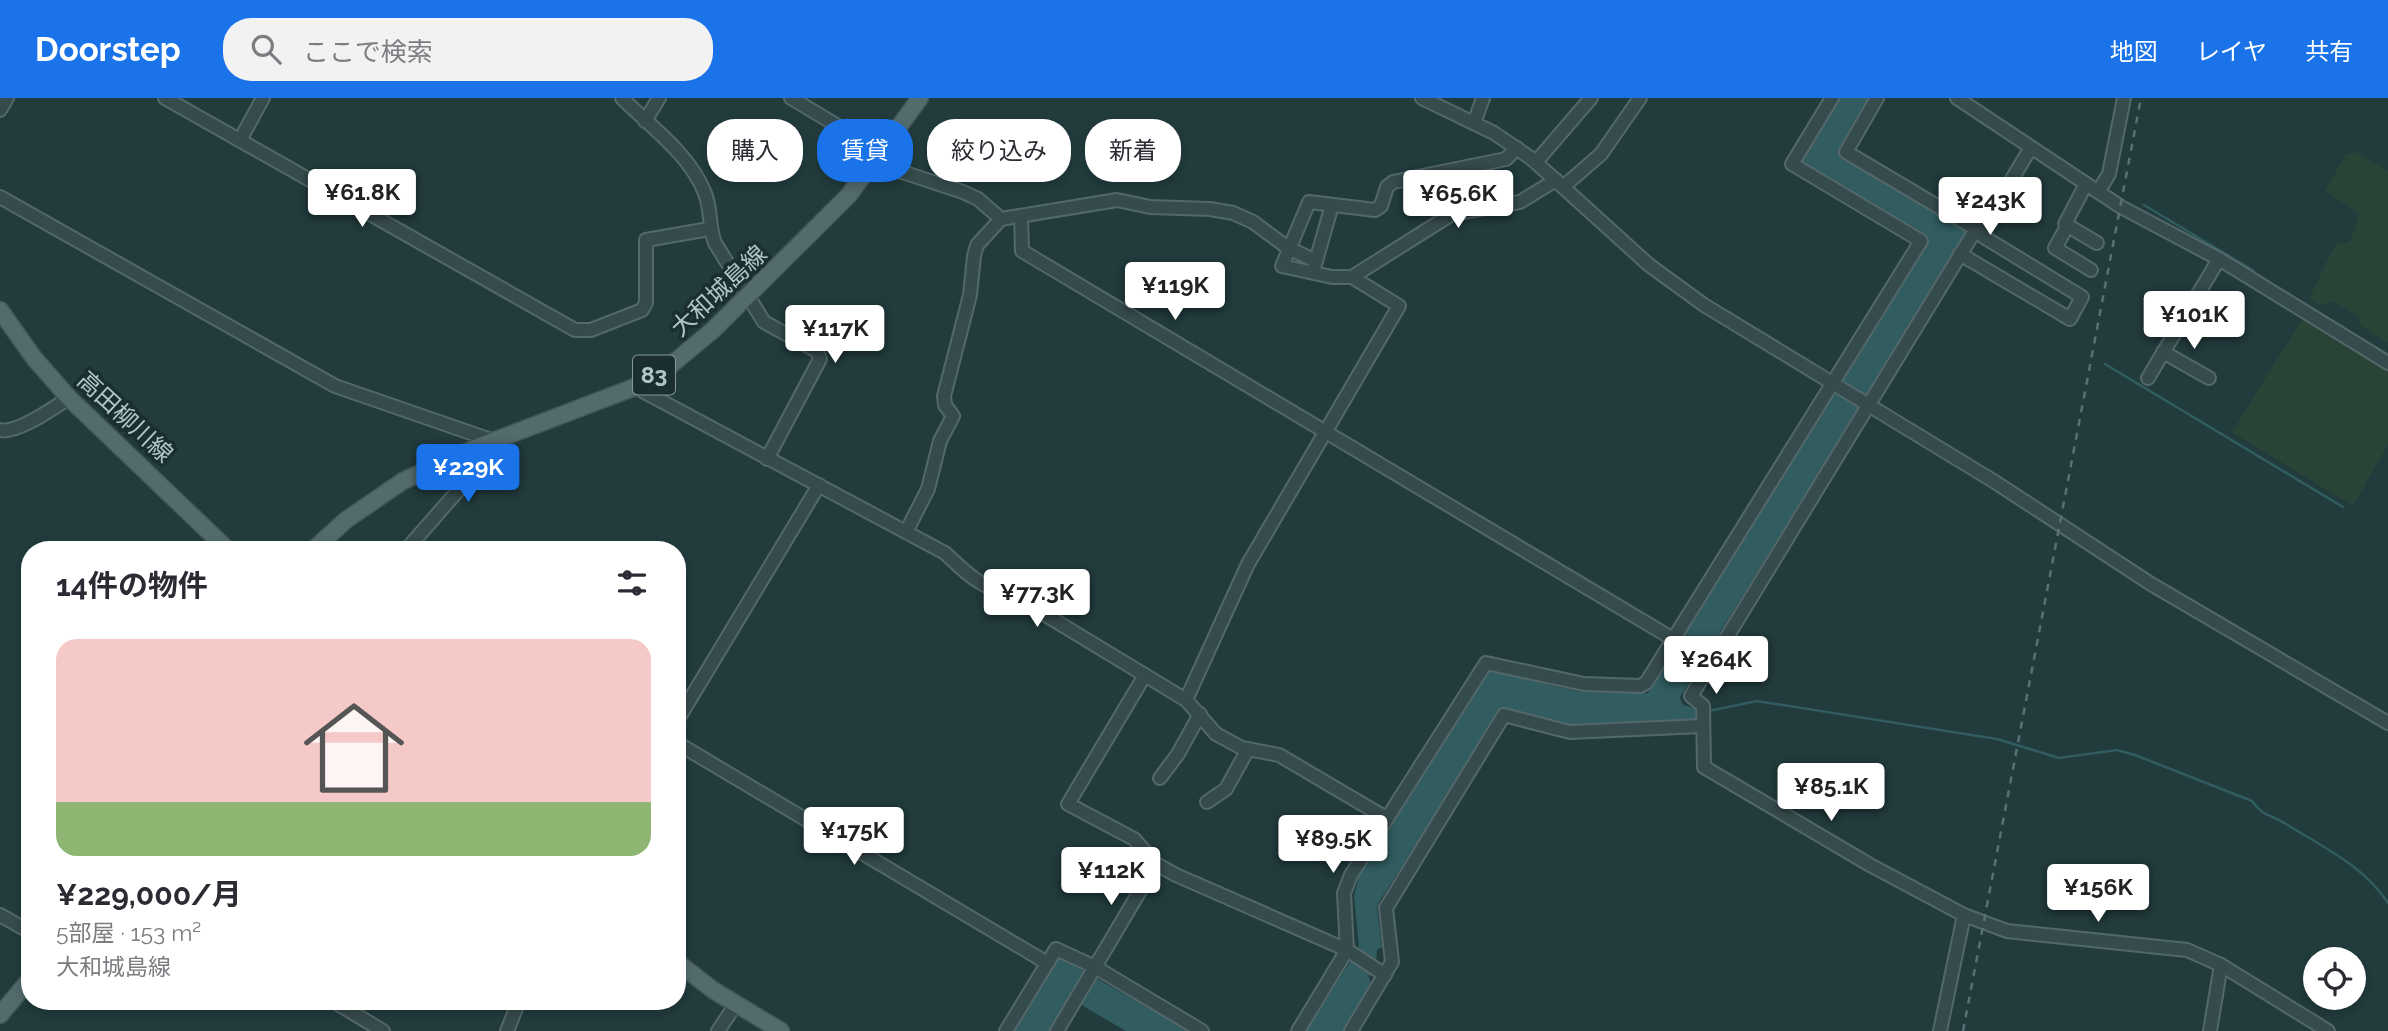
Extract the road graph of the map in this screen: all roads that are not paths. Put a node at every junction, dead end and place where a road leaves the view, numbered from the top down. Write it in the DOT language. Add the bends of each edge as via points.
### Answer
graph roads {
  1 [pos="7,98"];
  2 [pos="165,98"];
  3 [pos="263,98"];
  4 [pos="622,98"];
  5 [pos="659,98"];
  6 [pos="791,98"];
  7 [pos="920,98"];
  8 [pos="1422,98"];
  9 [pos="1483,98"];
  10 [pos="1591,98"];
  11 [pos="1640,98"];
  12 [pos="1832,98"];
  13 [pos="1877,98"];
  14 [pos="1957,98"];
  15 [pos="2124,98"];
  16 [pos="0,110"];
  17 [pos="822,119"];
  18 [pos="906,119"];
  19 [pos="645,121"];
  20 [pos="1474,123"];
  21 [pos="240,140"];
  22 [pos="1517,148"];
  23 [pos="2030,149"];
  24 [pos="1536,162"];
  25 [pos="913,172"];
  26 [pos="860,182"];
  27 [pos="1560,183"];
  28 [pos="2086,184"];
  29 [pos="2098,192"];
  30 [pos="0,197"];
  31 [pos="1332,205"];
  32 [pos="1021,215"];
  33 [pos="1000,219"];
  34 [pos="2068,225"];
  35 [pos="709,229"];
  36 [pos="1977,232"];
  37 [pos="2097,243"];
  38 [pos="1288,248"];
  39 [pos="1960,254"];
  40 [pos="2219,259"];
  41 [pos="1314,267"];
  42 [pos="2091,270"];
  43 [pos="1352,277"];
  44 [pos="747,297"];
  45 [pos="0,310"];
  46 [pos="2163,352"];
  47 [pos="2388,363"];
  48 [pos="2148,378"];
  49 [pos="2209,378"];
  50 [pos="1833,383"];
  51 [pos="635,387"];
  52 [pos="69,398"];
  53 [pos="1867,404"];
  54 [pos="0,430"];
  55 [pos="1326,431"];
  56 [pos="500,439"];
  57 [pos="767,458"];
  58 [pos="819,485"];
  59 [pos="906,532"];
  60 [pos="219,541"];
  61 [pos="324,541"];
  62 [pos="414,541"];
  63 [pos="1674,639"];
  64 [pos="1710,661"];
  65 [pos="1145,675"];
  66 [pos="686,699"];
  67 [pos="1186,700"];
  68 [pos="1200,715"];
  69 [pos="2388,723"];
  70 [pos="1702,726"];
  71 [pos="686,748"];
  72 [pos="1248,749"];
  73 [pos="1160,778"];
  74 [pos="1207,802"];
  75 [pos="1386,818"];
  76 [pos="1156,864"];
  77 [pos="0,915"];
  78 [pos="1964,915"];
  79 [pos="21,927"];
  80 [pos="1348,950"];
  81 [pos="1047,963"];
  82 [pos="2221,965"];
  83 [pos="1095,967"];
  84 [pos="686,968"];
  85 [pos="1385,975"];
  86 [pos="21,990"];
  87 [pos="736,1004"];
  88 [pos="348,1010"];
  89 [pos="515,1010"];
  90 [pos="0,1015"];
  91 [pos="383,1031"];
  92 [pos="507,1031"];
  93 [pos="718,1031"];
  94 [pos="781,1031"];
  95 [pos="1006,1031"];
  96 [pos="1057,1031"];
  97 [pos="1202,1031"];
  98 [pos="1298,1031"];
  99 [pos="1351,1031"];
  100 [pos="1941,1031"];
  101 [pos="2210,1031"];
  102 [pos="2328,1031"];
  1 -- 16 [label="street"];
  2 -- 21 [label="street"];
  3 -- 21 [label="street"];
  4 -- 19 [label="street"];
  5 -- 19 [label="street"];
  6 -- 17 [label="street"];
  7 -- 18 [label="main road, 大和城島線 / 83"];
  8 -- 20 [label="street"];
  9 -- 20 [label="street"];
  10 -- 24 [label="street"];
  11 -- 27 [label="street" via="1601,154"];
  12 -- 50 [label="street" via="1792,164 1921,241"];
  13 -- 36 [label="street" via="1846,152"];
  14 -- 23 [label="street"];
  15 -- 29 [label="street" via="2109,174"];
  19 -- 35 [label="street" via="697,174 710,211"];
  20 -- 22 [label="street"];
  21 -- 35 [label="street" via="575,330 591,330 642,310 646,303 646,240"];
  22 -- 24 [label="street"];
  22 -- 31 [label="street" via="1506,159 1392,182 1375,210"];
  23 -- 28 [label="street"];
  23 -- 36 [label="street"];
  24 -- 27 [label="street"];
  25 -- 33 [label="street" via="978,199"];
  26 -- 44 [label="main road, 大和城島線 / 83"];
  27 -- 43 [label="street" via="1520,202 1452,214"];
  27 -- 50 [label="street" via="1673,283"];
  28 -- 29 [label="street"];
  28 -- 34 [label="street" via="2065,223"];
  29 -- 40 [label="street"];
  30 -- 56 [label="street" via="335,386"];
  31 -- 38 [label="street" via="1309,202"];
  31 -- 41 [label="street"];
  32 -- 33 [label="street"];
  32 -- 38 [label="street" via="1117,200 1150,207 1210,209 1253,222"];
  32 -- 55 [label="street" via="1022,251"];
  33 -- 59 [label="street" via="977,246 970,295 944,396 952,422 940,442 928,489"];
  34 -- 37 [label="street"];
  34 -- 42 [label="street" via="2055,248"];
  35 -- 44 [label="street"];
  36 -- 39 [label="street"];
  36 -- 39 [label="street" via="2082,297 2070,319"];
  38 -- 41 [label="street"];
  38 -- 41 [label="street" via="1282,266"];
  39 -- 53 [label="street"];
  40 -- 46 [label="street"];
  40 -- 47 [label="street"];
  41 -- 43 [label="street"];
  43 -- 55 [label="street" via="1399,306"];
  44 -- 51 [label="main road, 大和城島線 / 83" via="690,351"];
  44 -- 57 [label="street" via="764,322 817,351 820,359"];
  45 -- 52 [label="main road, 高田柳川線"];
  46 -- 48 [label="street"];
  46 -- 49 [label="street"];
  50 -- 53 [label="street"];
  50 -- 63 [label="street"];
  51 -- 56 [label="main road, 大和城島線 / 83"];
  51 -- 57 [label="street"];
  52 -- 54 [label="street" via="35,419"];
  52 -- 60 [label="main road, 高田柳川線"];
  53 -- 64 [label="street"];
  53 -- 69 [label="street" via="2151,584"];
  55 -- 63 [label="street"];
  55 -- 67 [label="street" via="1248,564"];
  56 -- 61 [label="main road, 大和城島線 / 83" via="437,464 379,496"];
  56 -- 62 [label="street"];
  57 -- 58 [label="street"];
  58 -- 59 [label="street"];
  58 -- 66 [label="street"];
  59 -- 65 [label="street" via="945,553 975,582 1011,594"];
  63 -- 64 [label="street"];
  63 -- 75 [label="street" via="1640,686 1584,684 1486,663"];
  64 -- 70 [label="street" via="1691,696 1703,706"];
  65 -- 67 [label="street"];
  65 -- 76 [label="street" via="1068,804 1134,839"];
  67 -- 68 [label="street"];
  68 -- 72 [label="street" via="1216,734"];
  68 -- 73 [label="street"];
  70 -- 78 [label="street" via="1704,767 1877,870"];
  70 -- 85 [label="street" via="1570,732 1504,715 1386,908 1392,962"];
  71 -- 81 [label="street"];
  72 -- 74 [label="street" via="1226,789"];
  72 -- 75 [label="street" via="1279,755"];
  75 -- 80 [label="street" via="1345,893"];
  76 -- 80 [label="street"];
  76 -- 83 [label="street"];
  77 -- 79 [label="street"];
  78 -- 82 [label="street" via="2007,931 2187,950"];
  78 -- 100 [label="street"];
  80 -- 85 [label="street"];
  80 -- 98 [label="street"];
  81 -- 83 [label="street" via="1056,949"];
  81 -- 95 [label="street"];
  82 -- 101 [label="street"];
  82 -- 102 [label="street"];
  83 -- 96 [label="street"];
  83 -- 97 [label="street"];
  84 -- 87 [label="main road"];
  85 -- 99 [label="street"];
  86 -- 90 [label="main road"];
  87 -- 93 [label="street"];
  87 -- 94 [label="main road"];
  88 -- 91 [label="street"];
  89 -- 92 [label="street"];
}
